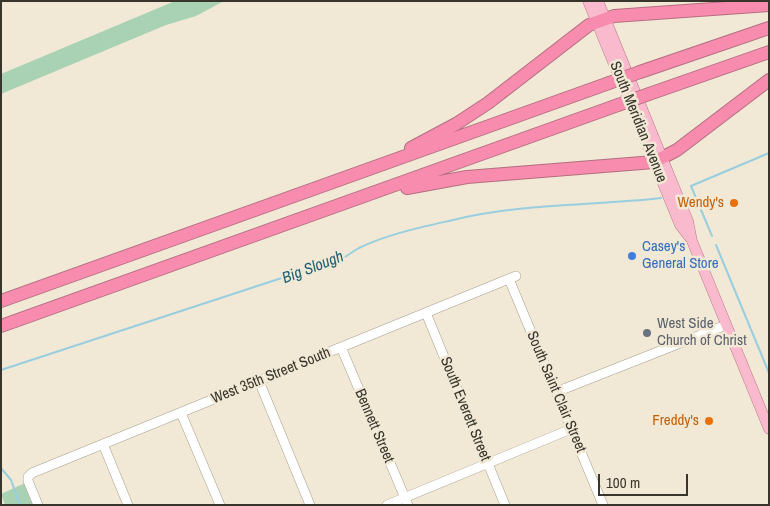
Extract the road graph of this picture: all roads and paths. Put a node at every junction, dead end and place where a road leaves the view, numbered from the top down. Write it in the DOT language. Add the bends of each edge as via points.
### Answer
graph roads {
  1 [pos="588,1"];
  2 [pos="598,1"];
  3 [pos="769,5"];
  4 [pos="601,20"];
  5 [pos="769,28"];
  6 [pos="769,52"];
  7 [pos="769,80"];
  8 [pos="658,160"];
  9 [pos="364,172"];
  10 [pos="350,201"];
  11 [pos="512,278"];
  12 [pos="1,301"];
  13 [pos="426,313"];
  14 [pos="726,324"];
  15 [pos="1,326"];
  16 [pos="341,347"];
  17 [pos="259,381"];
  18 [pos="556,392"];
  19 [pos="181,412"];
  20 [pos="572,429"];
  21 [pos="769,429"];
  22 [pos="102,444"];
  23 [pos="488,464"];
  24 [pos="406,501"];
  25 [pos="38,505"];
  26 [pos="128,505"];
  27 [pos="220,505"];
  28 [pos="310,505"];
  29 [pos="387,505"];
  30 [pos="505,505"];
  31 [pos="603,505"];
  1 -- 4 [label="main road, South Meridian Avenue"];
  2 -- 4 [label="main road, South Meridian Avenue"];
  3 -- 4 [label="highway" via="622,15"];
  4 -- 8 [label="main road, South Meridian Avenue"];
  4 -- 9 [label="highway" via="589,25 456,124"];
  5 -- 9 [label="highway, bridge"];
  6 -- 10 [label="highway, bridge"];
  7 -- 8 [label="highway" via="677,150"];
  8 -- 10 [label="highway" via="645,164 468,177"];
  8 -- 14 [label="main road, South Meridian Avenue" via="688,221 692,241"];
  9 -- 12 [label="highway"];
  10 -- 15 [label="highway"];
  11 -- 13 [label="street, West 35th Street South"];
  11 -- 18 [label="street, South Saint Clair Street"];
  13 -- 16 [label="street, West 35th Street South"];
  13 -- 23 [label="street, South Everett Street"];
  14 -- 18 [label="street"];
  14 -- 21 [label="main road, South Meridian Avenue"];
  16 -- 17 [label="street, West 35th Street South"];
  16 -- 24 [label="street, Bennett Street"];
  17 -- 19 [label="street, West 35th Street South"];
  17 -- 28 [label="street"];
  18 -- 20 [label="street, South Saint Clair Street"];
  19 -- 22 [label="street, West 35th Street South"];
  19 -- 27 [label="street"];
  20 -- 23 [label="street"];
  20 -- 31 [label="street, South Saint Clair Street"];
  22 -- 25 [label="street, West 35th Street South" via="28,477"];
  22 -- 26 [label="street"];
  23 -- 24 [label="street"];
  23 -- 30 [label="street, South Everett Street"];
  24 -- 29 [label="street"];
}
